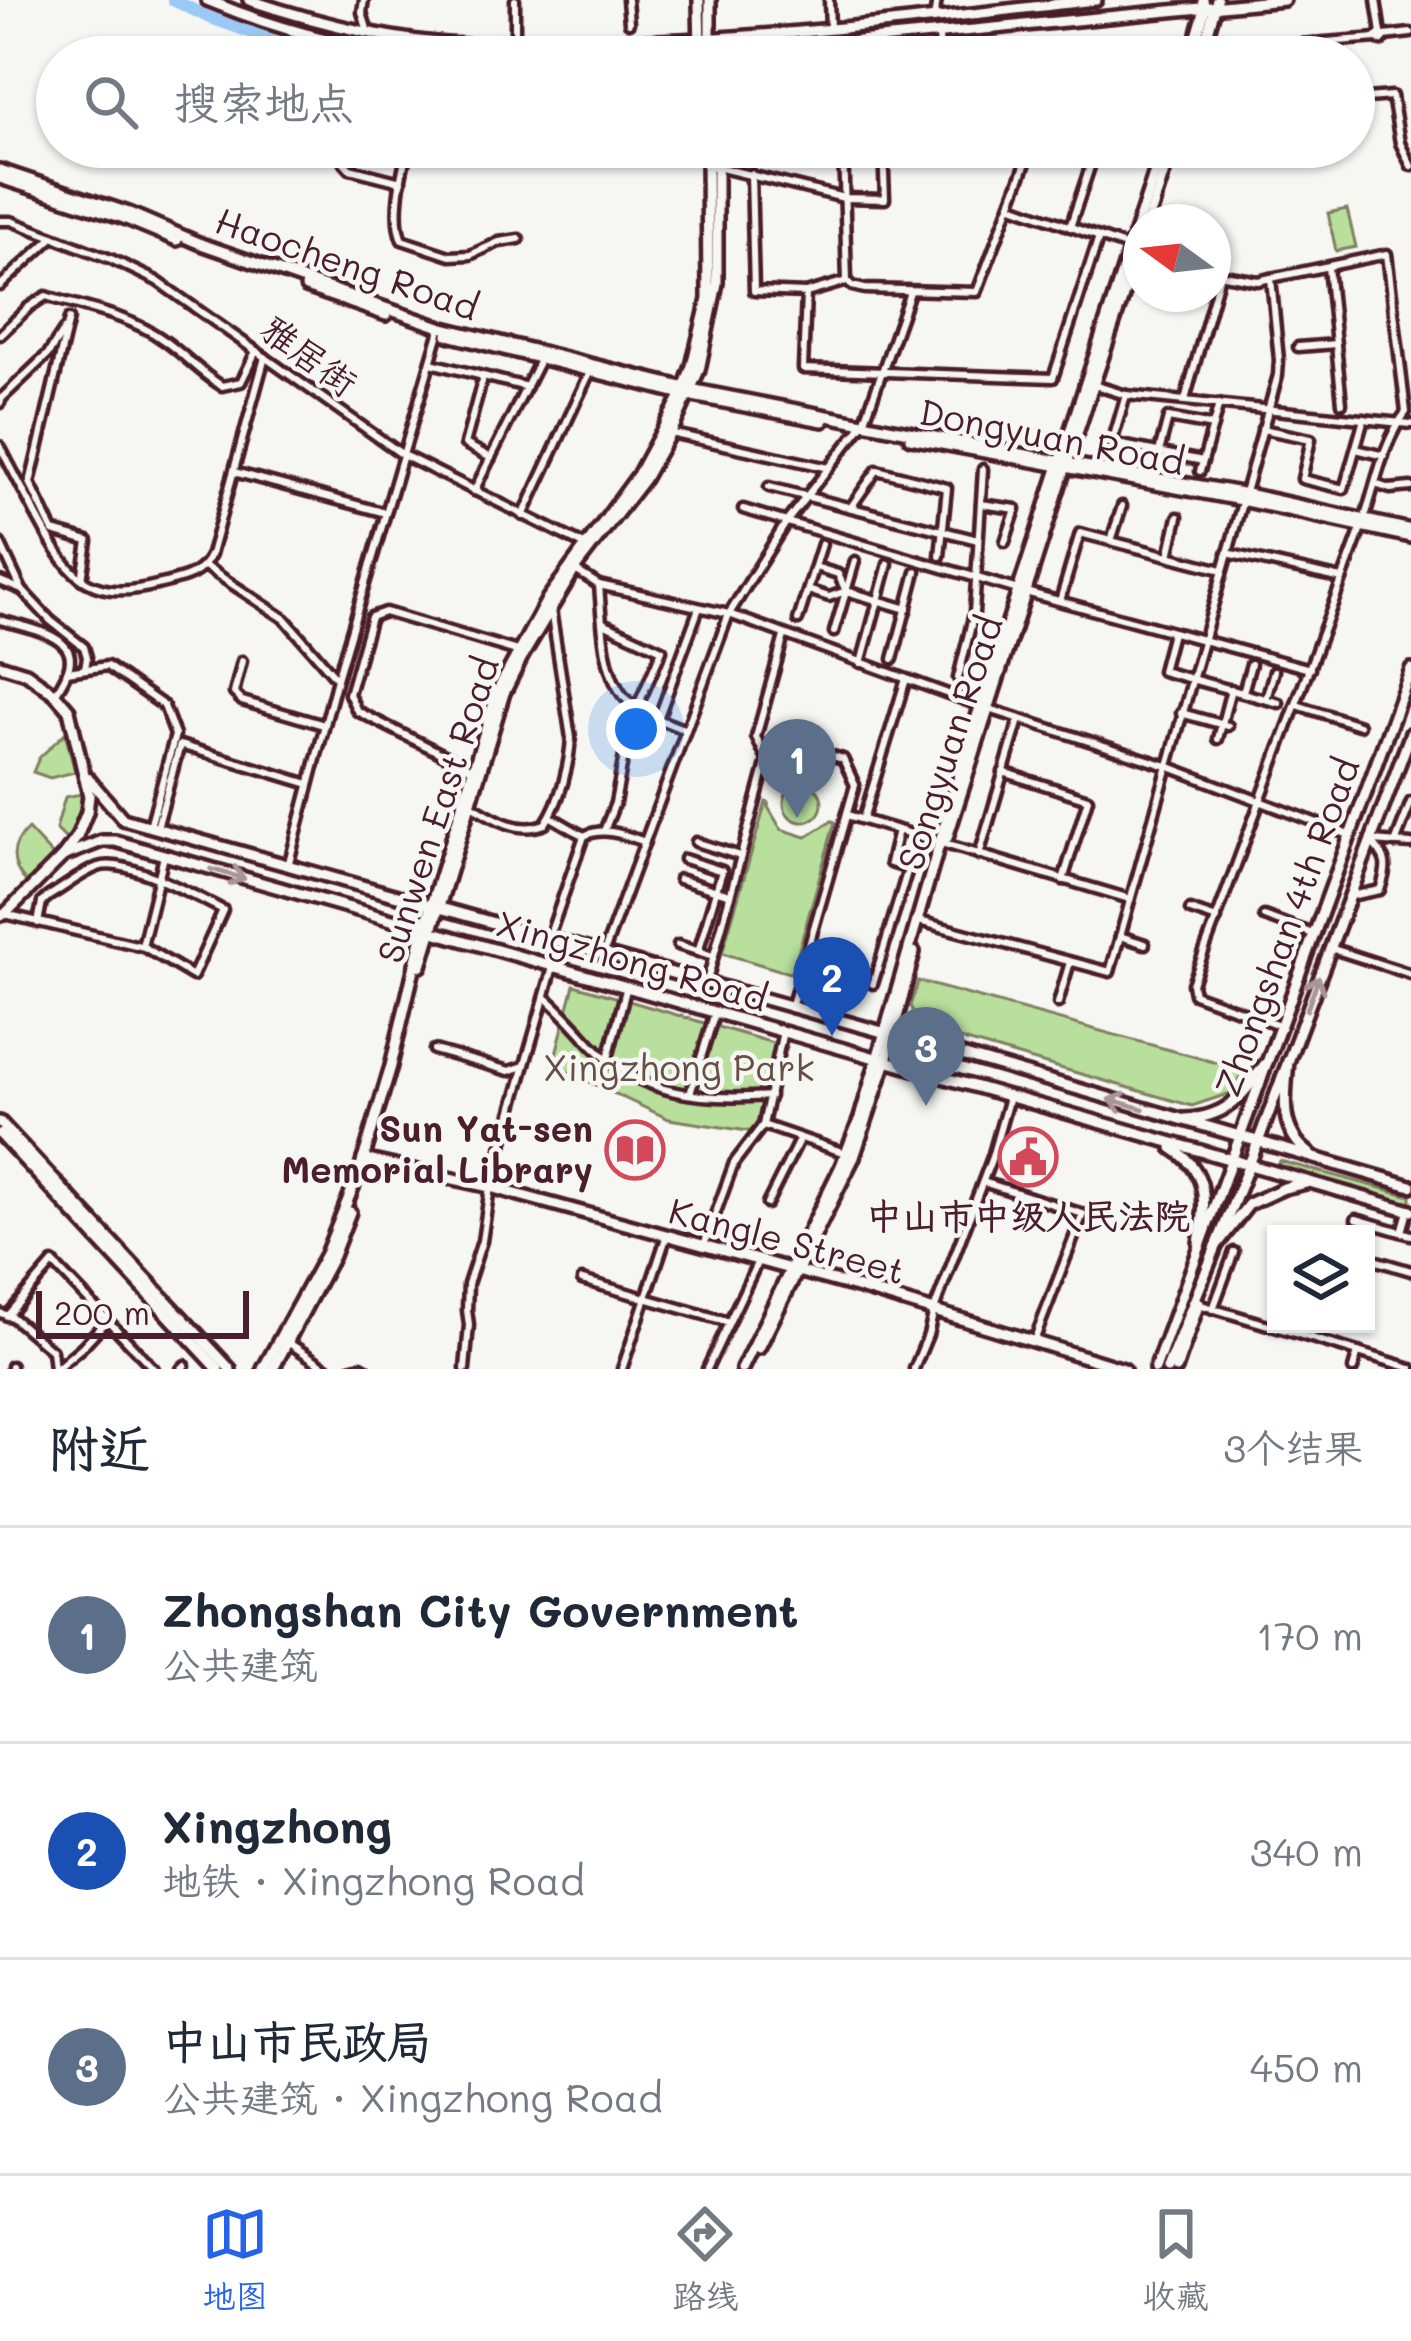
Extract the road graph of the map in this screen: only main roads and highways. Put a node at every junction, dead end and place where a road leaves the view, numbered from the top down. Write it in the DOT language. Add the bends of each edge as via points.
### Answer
graph roads {
  1 [pos="207,0"];
  2 [pos="250,0"];
  3 [pos="699,0"];
  4 [pos="710,0"];
  5 [pos="1096,0"];
  6 [pos="1284,0"];
  7 [pos="1210,4"];
  8 [pos="785,34"];
  9 [pos="301,36"];
  10 [pos="396,36"];
  11 [pos="704,36"];
  12 [pos="706,36"];
  13 [pos="758,36"];
  14 [pos="909,36"];
  15 [pos="1199,36"];
  16 [pos="1205,36"];
  17 [pos="713,168"];
  18 [pos="1162,168"];
  19 [pos="1162,168"];
  20 [pos="0,174"];
  21 [pos="1151,204"];
  22 [pos="1153,204"];
  23 [pos="1123,290"];
  24 [pos="686,392"];
  25 [pos="1062,465"];
  26 [pos="1411,534"];
  27 [pos="572,568"];
  28 [pos="549,603"];
  29 [pos="0,665"];
  30 [pos="1411,669"];
  31 [pos="1411,733"];
  32 [pos="86,776"];
  33 [pos="123,819"];
  34 [pos="116,842"];
  35 [pos="63,856"];
  36 [pos="435,906"];
  37 [pos="2,916"];
  38 [pos="427,932"];
  39 [pos="889,1034"];
  40 [pos="882,1060"];
  41 [pos="1288,1060"];
  42 [pos="1265,1064"];
  43 [pos="1178,1119"];
  44 [pos="0,1122"];
  45 [pos="0,1134"];
  46 [pos="1238,1136"];
  47 [pos="1162,1142"];
  48 [pos="1258,1142"];
  49 [pos="366,1159"];
  50 [pos="1229,1160"];
  51 [pos="1318,1160"];
  52 [pos="1249,1165"];
  53 [pos="1308,1183"];
  54 [pos="1411,1186"];
  55 [pos="1409,1211"];
  56 [pos="1201,1242"];
  57 [pos="1216,1246"];
  58 [pos="793,1270"];
  59 [pos="218,1369"];
  60 [pos="230,1369"];
  61 [pos="263,1369"];
  62 [pos="273,1369"];
  63 [pos="746,1369"];
  64 [pos="1124,1369"];
  65 [pos="1151,1369"];
  66 [pos="1167,1369"];
  67 [pos="1176,1369"];
  1 -- 9 [label="main road"];
  2 -- 10 [label="main road"];
  3 -- 11 [label="main road"];
  4 -- 12 [label="main road"];
  5 -- 8 [label="main road"];
  6 -- 7 [label="main road"];
  7 -- 14 [label="main road"];
  7 -- 15 [label="main road"];
  7 -- 16 [label="main road"];
  8 -- 13 [label="main road"];
  17 -- 24 [label="main road, Sunwen East Road" via="716,300"];
  18 -- 22 [label="main road"];
  19 -- 21 [label="main road, Songyuan Road"];
  20 -- 24 [label="main road, Haocheng Road" via="440,327"];
  20 -- 24 [label="main road, Haocheng Road" via="439,333"];
  23 -- 25 [label="main road, Songyuan Road"];
  24 -- 25 [label="main road, Dongyuan Road"];
  24 -- 27 [label="main road, Sunwen East Road"];
  24 -- 27 [label="main road, Sunwen East Road" via="644,479"];
  25 -- 26 [label="main road, Dongyuan Road"];
  25 -- 39 [label="main road, Songyuan Road"];
  27 -- 28 [label="main road, Sunwen East Road"];
  28 -- 36 [label="main road, Sunwen East Road" via="504,693"];
  28 -- 36 [label="main road, Sunwen East Road" via="498,690"];
  29 -- 32 [label="main road" via="26,673 69,710"];
  30 -- 42 [label="main road, Zhongshan 4th Road"];
  41 -- 31 [label="main road, Zhongshan 4th Road, one-way"];
  32 -- 33 [label="main road"];
  32 -- 35 [label="main road" via="83,826"];
  33 -- 34 [label="main road"];
  33 -- 36 [label="main road, Xingzhong Road"];
  34 -- 35 [label="main road"];
  34 -- 38 [label="main road, Xingzhong Road, one-way"];
  35 -- 37 [label="main road"];
  36 -- 38 [label="main road, Sunwen East Road"];
  36 -- 39 [label="main road, Xingzhong Road"];
  38 -- 40 [label="main road, Xingzhong Road"];
  38 -- 49 [label="main road, Sunwen East Road"];
  39 -- 40 [label="main road, Songyuan Road"];
  43 -- 39 [label="main road, Xingzhong Road, one-way"];
  40 -- 47 [label="main road, Xingzhong Road"];
  40 -- 58 [label="main road"];
  40 -- 58 [label="main road" via="854,1157"];
  41 -- 48 [label="main road, Zhongshan 4th Road"];
  41 -- 51 [label="main road" via="1287,1126"];
  42 -- 43 [label="main road" via="1241,1098 1203,1118"];
  42 -- 46 [label="main road, Zhongshan 4th Road"];
  43 -- 46 [label="main road, Xingzhong Road"];
  44 -- 60 [label="main road"];
  45 -- 59 [label="main road"];
  46 -- 48 [label="main road, Xingzhong Road"];
  46 -- 50 [label="main road, Zhongshan 4th Road"];
  47 -- 50 [label="main road, Xingzhong Road"];
  47 -- 56 [label="main road" via="1188,1158 1204,1190"];
  48 -- 51 [label="main road, Xingzhong Road"];
  48 -- 52 [label="main road, Zhongshan 4th Road"];
  49 -- 58 [label="main road, Kangle Street"];
  49 -- 61 [label="main road, Sunwen East Road"];
  49 -- 62 [label="main road, Sunwen East Road" via="333,1256"];
  50 -- 52 [label="main road, Xingzhong Road"];
  50 -- 56 [label="main road, Zhongshan 4th Road"];
  51 -- 54 [label="main road, Xingzhong Road"];
  52 -- 53 [label="main road, Xingzhong Road"];
  52 -- 57 [label="main road, Zhongshan 4th Road"];
  53 -- 55 [label="main road, Xingzhong Road"];
  53 -- 57 [label="main road" via="1249,1204"];
  56 -- 65 [label="main road, Zhongshan 4th Road"];
  57 -- 66 [label="main road"];
  57 -- 67 [label="main road"];
  58 -- 63 [label="main road"];
  58 -- 64 [label="main road, Kangle Street"];
}
